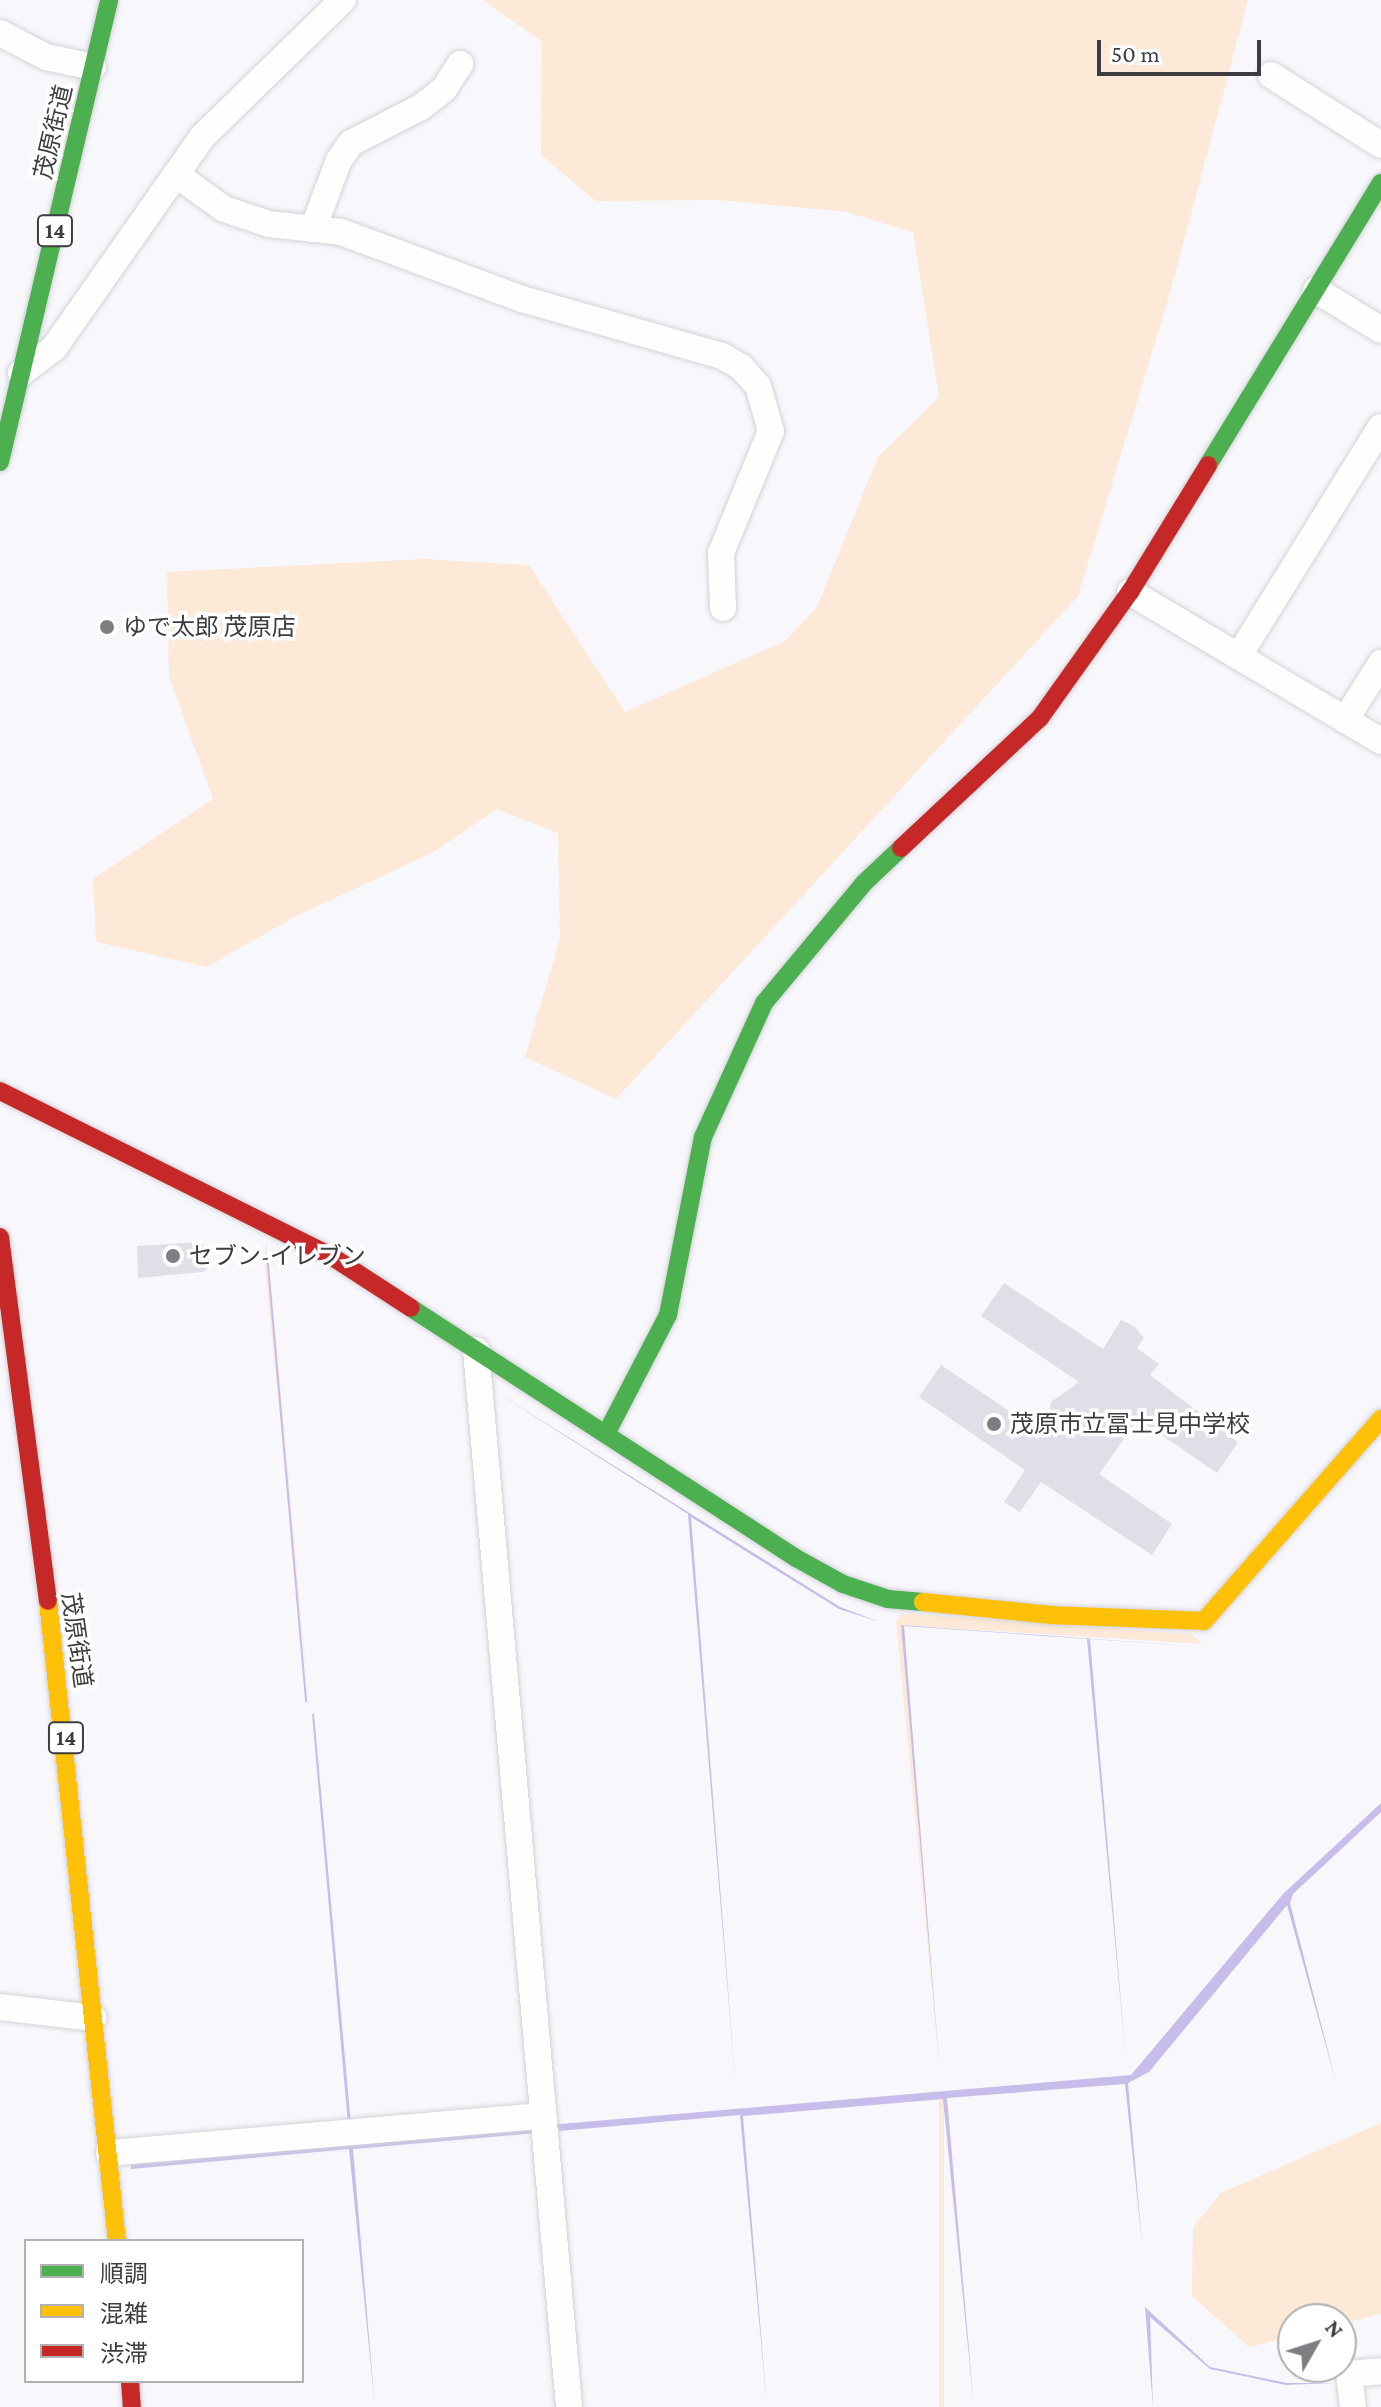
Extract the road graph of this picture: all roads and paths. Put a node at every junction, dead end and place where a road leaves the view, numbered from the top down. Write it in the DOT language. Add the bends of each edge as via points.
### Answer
graph roads {
  1 [pos="109,0"];
  2 [pos="343,0"];
  3 [pos="0,33"];
  4 [pos="460,64"];
  5 [pos="93,67"];
  6 [pos="1271,75"];
  7 [pos="1381,145"];
  8 [pos="177,175"];
  9 [pos="1381,183"];
  10 [pos="313,229"];
  11 [pos="1316,290"];
  12 [pos="1381,330"];
  13 [pos="21,373"];
  14 [pos="1381,427"];
  15 [pos="0,462"];
  16 [pos="1130,592"];
  17 [pos="723,608"];
  18 [pos="1240,654"];
  19 [pos="1381,663"];
  20 [pos="1346,719"];
  21 [pos="1381,741"];
  22 [pos="0,1091"];
  23 [pos="0,1237"];
  24 [pos="476,1350"];
  25 [pos="1381,1419"];
  26 [pos="606,1434"];
  27 [pos="0,2007"];
  28 [pos="93,2018"];
  29 [pos="543,2116"];
  30 [pos="109,2153"];
  31 [pos="117,2239"];
  32 [pos="1381,2371"];
  33 [pos="130,2383"];
  34 [pos="132,2407"];
  35 [pos="569,2407"];
  36 [pos="1353,2407"];
  1 -- 5 [label="street, 茂原街道 / 14"];
  2 -- 8 [label="street" via="250,86 203,136"];
  3 -- 5 [label="street" via="46,57"];
  4 -- 10 [label="street" via="444,89 421,107 351,143 339,160"];
  5 -- 13 [label="street, 茂原街道 / 14"];
  6 -- 7 [label="street"];
  8 -- 10 [label="street" via="224,209 269,224"];
  8 -- 13 [label="street" via="54,348"];
  9 -- 11 [label="street"];
  10 -- 17 [label="street" via="341,232 522,299 722,356 741,367 758,386 771,431 721,553"];
  11 -- 12 [label="street"];
  11 -- 16 [label="street"];
  13 -- 15 [label="street, 茂原街道 / 14"];
  14 -- 18 [label="street"];
  16 -- 18 [label="street"];
  16 -- 26 [label="street" via="1040,718 864,883 764,1003 703,1137 668,1315"];
  18 -- 20 [label="street"];
  19 -- 20 [label="street"];
  20 -- 21 [label="street"];
  22 -- 24 [label="street" via="270,1222"];
  23 -- 28 [label="street, 茂原街道 / 14" via="66,1736"];
  24 -- 26 [label="street"];
  24 -- 29 [label="street"];
  25 -- 26 [label="street" via="1204,1621 1051,1615 888,1599 843,1584 796,1558"];
  27 -- 28 [label="street"];
  28 -- 30 [label="street, 茂原街道 / 14"];
  29 -- 30 [label="street"];
  29 -- 35 [label="street"];
  30 -- 31 [label="street, 茂原街道 / 14"];
  32 -- 36 [label="street" via="1349,2374"];
  33 -- 34 [label="street"];
}
